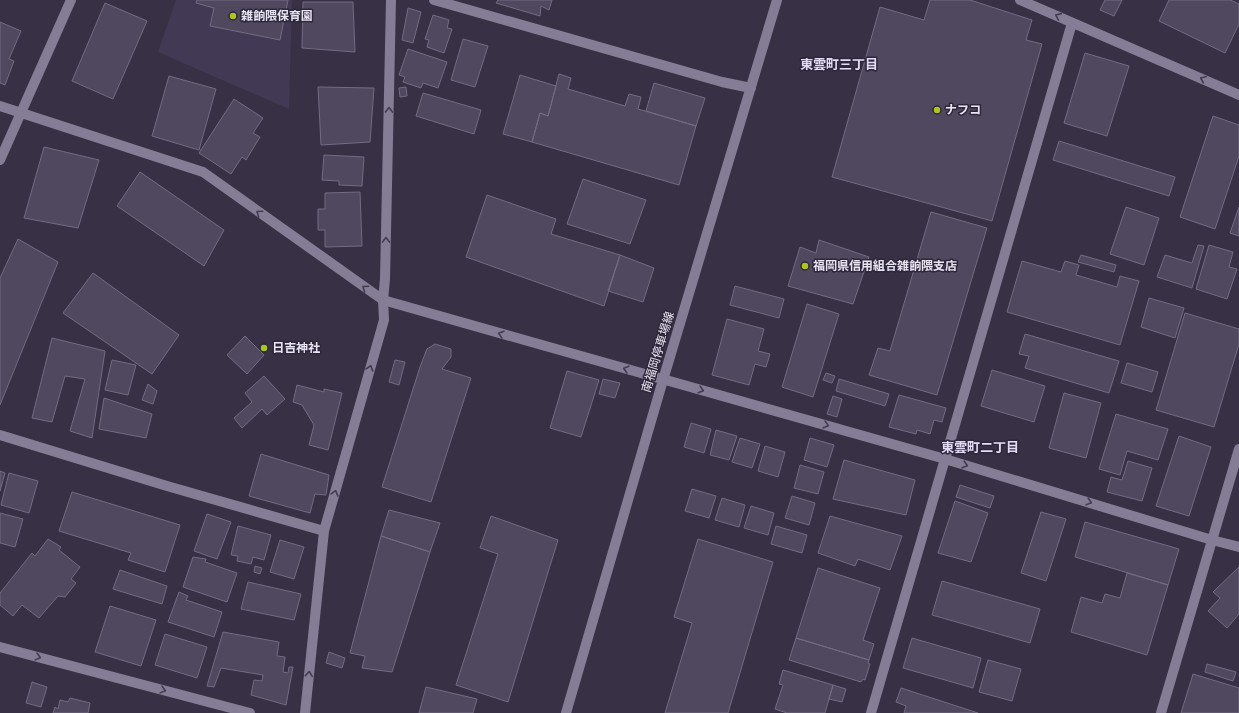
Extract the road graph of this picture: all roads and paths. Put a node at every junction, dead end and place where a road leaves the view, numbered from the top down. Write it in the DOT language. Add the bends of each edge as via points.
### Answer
graph roads {
  1 [pos="71,0"];
  2 [pos="391,0"];
  3 [pos="434,0"];
  4 [pos="777,0"];
  5 [pos="1020,0"];
  6 [pos="1072,23"];
  7 [pos="751,88"];
  8 [pos="1239,95"];
  9 [pos="0,106"];
  10 [pos="20,114"];
  11 [pos="0,160"];
  12 [pos="383,300"];
  13 [pos="663,380"];
  14 [pos="0,435"];
  15 [pos="1239,449"];
  16 [pos="945,459"];
  17 [pos="324,531"];
  18 [pos="1212,540"];
  19 [pos="1239,547"];
  20 [pos="0,646"];
  21 [pos="250,713"];
  22 [pos="305,713"];
  23 [pos="566,713"];
  24 [pos="871,713"];
  25 [pos="1161,713"];
  1 -- 10 [label="street"];
  12 -- 2 [label="street, one-way"];
  3 -- 7 [label="street"];
  4 -- 7 [label="street, 南福岡停車場線"];
  6 -- 5 [label="street, one-way"];
  8 -- 6 [label="street, one-way"];
  6 -- 16 [label="street"];
  7 -- 13 [label="street, 南福岡停車場線"];
  9 -- 10 [label="street"];
  10 -- 11 [label="street"];
  12 -- 10 [label="street, one-way" via="203,172"];
  13 -- 12 [label="street, one-way"];
  17 -- 12 [label="street, one-way" via="384,320"];
  13 -- 16 [label="street, one-way"];
  13 -- 23 [label="street, 南福岡停車場線"];
  14 -- 17 [label="street"];
  15 -- 18 [label="street"];
  16 -- 18 [label="street, one-way"];
  16 -- 24 [label="street"];
  22 -- 17 [label="street, one-way"];
  18 -- 19 [label="street"];
  18 -- 25 [label="street"];
  20 -- 21 [label="street, one-way"];
}
